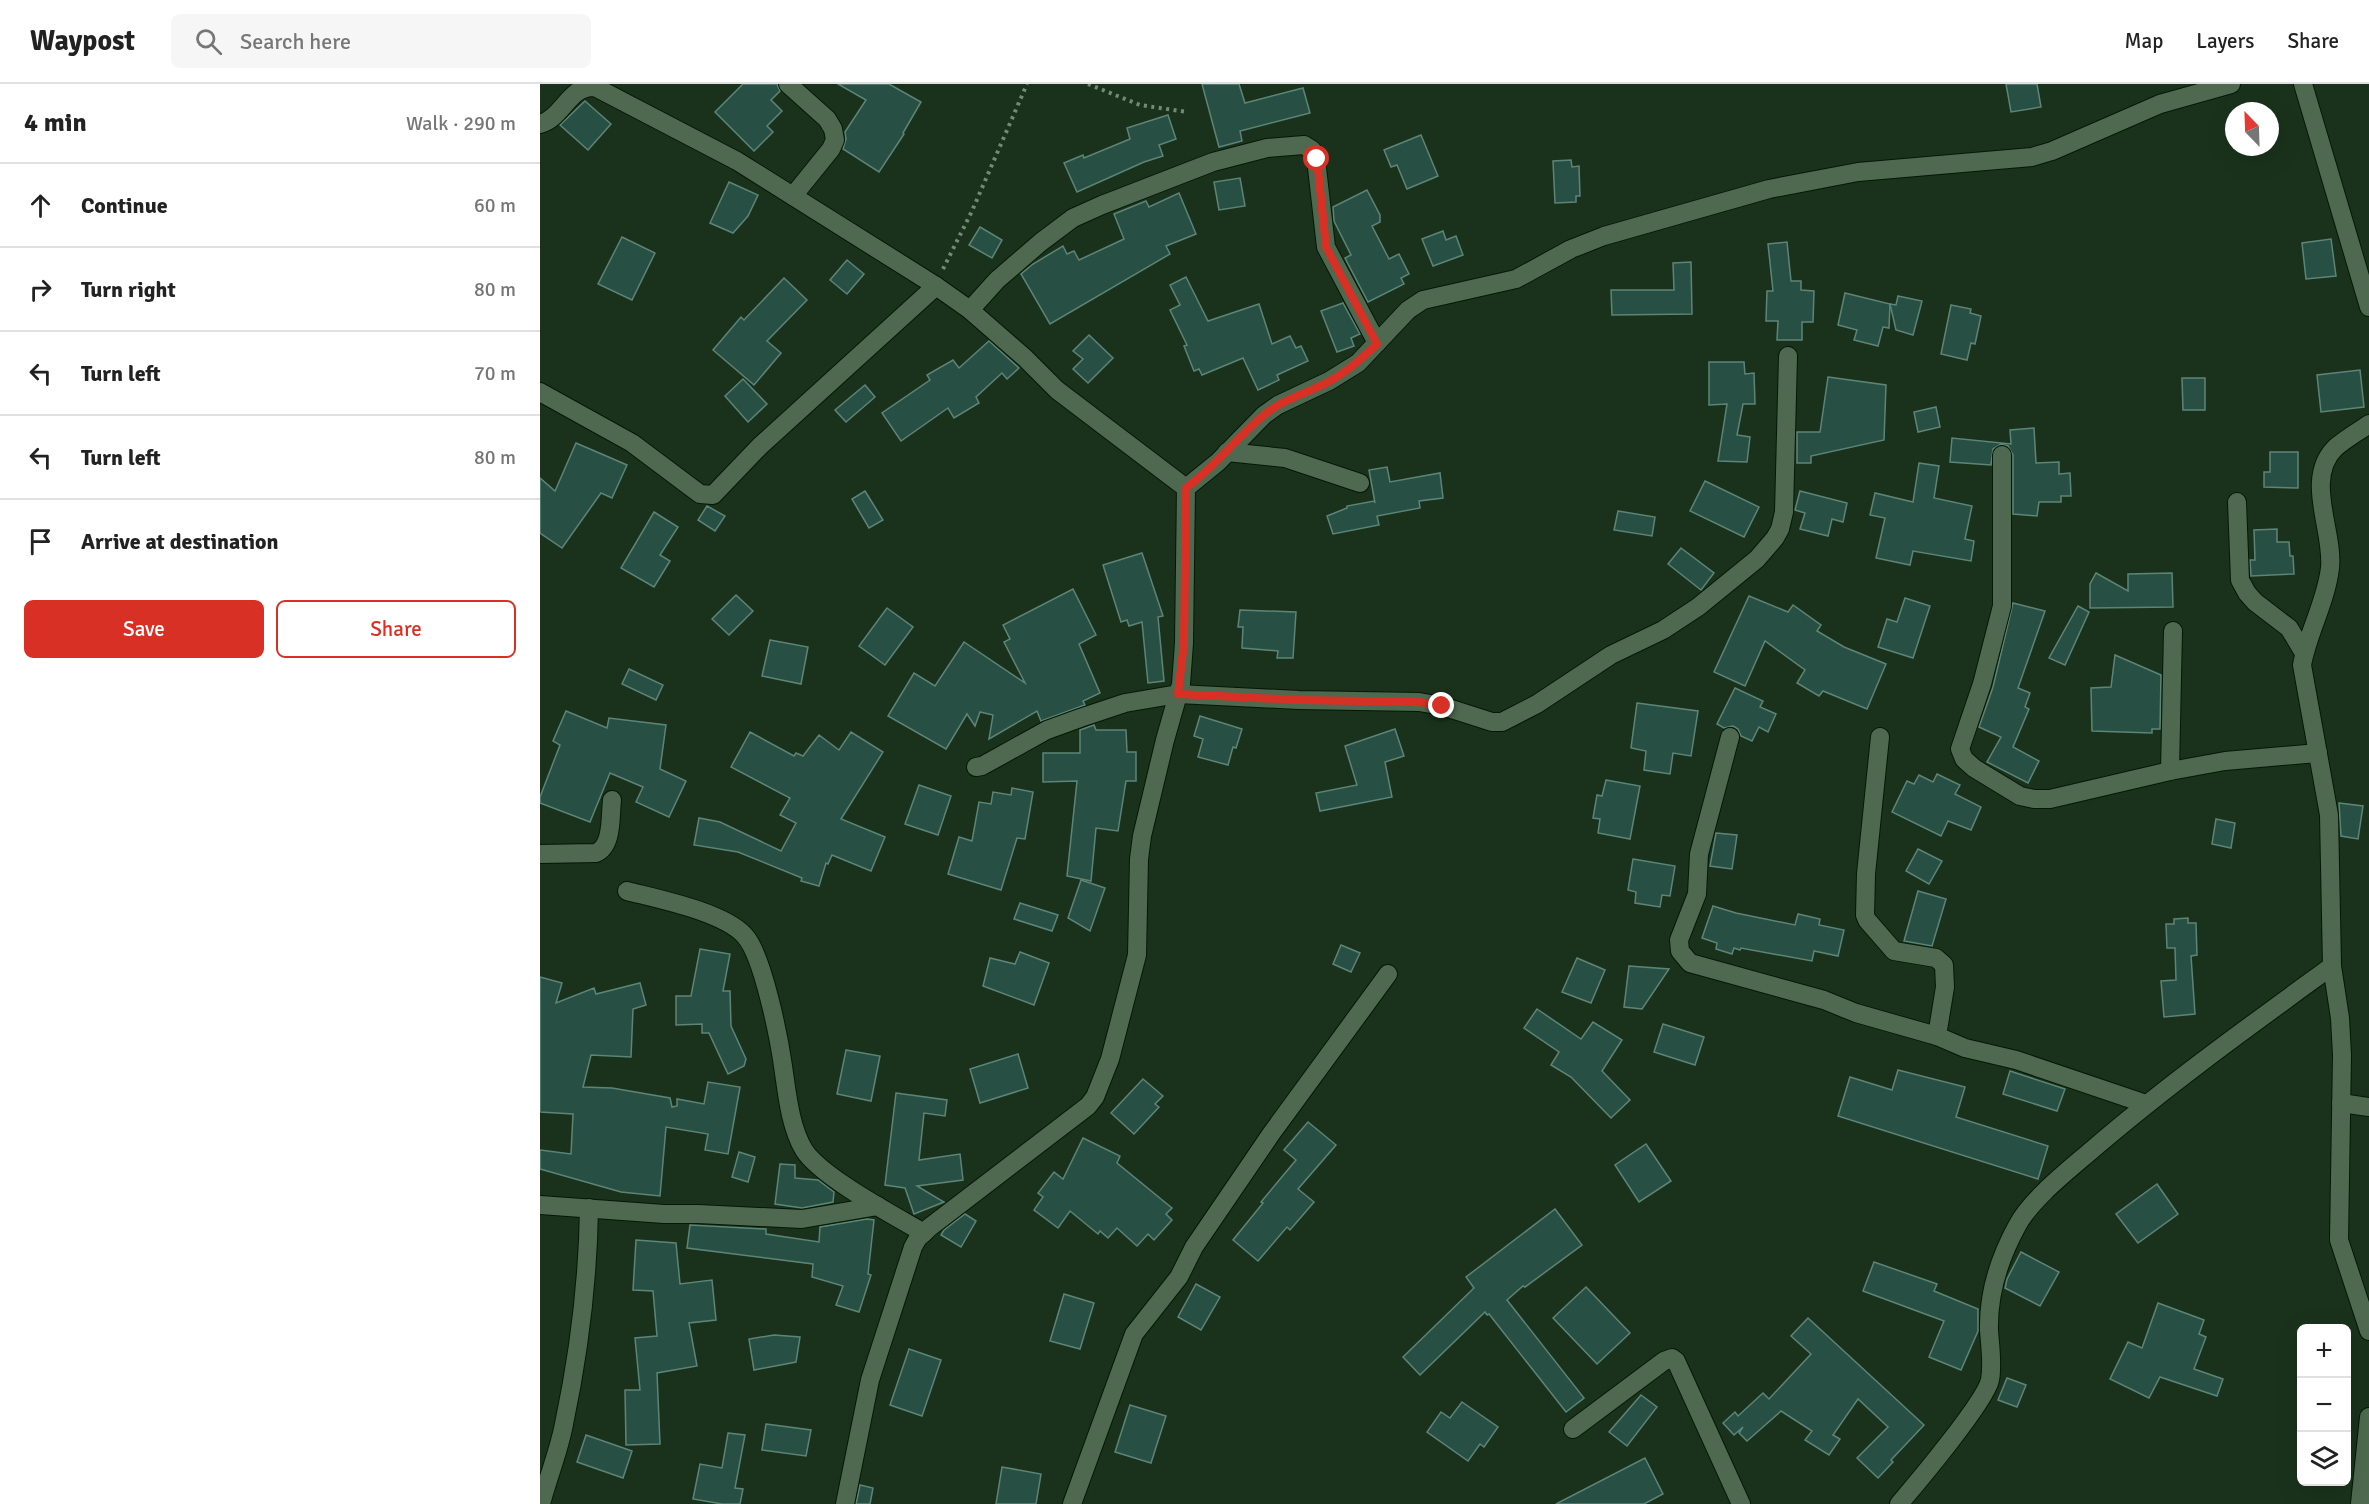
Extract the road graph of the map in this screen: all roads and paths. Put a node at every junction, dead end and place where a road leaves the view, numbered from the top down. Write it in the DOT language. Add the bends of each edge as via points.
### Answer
graph roads {
  1 [pos="788,84"];
  2 [pos="1027,84"];
  3 [pos="1088,84"];
  4 [pos="2231,84"];
  5 [pos="2303,84"];
  6 [pos="1186,112"];
  7 [pos="540,124"];
  8 [pos="793,196"];
  9 [pos="936,286"];
  10 [pos="2369,307"];
  11 [pos="970,310"];
  12 [pos="1377,344"];
  13 [pos="1788,356"];
  14 [pos="540,392"];
  15 [pos="2369,424"];
  16 [pos="1227,452"];
  17 [pos="2002,455"];
  18 [pos="1360,483"];
  19 [pos="1186,488"];
  20 [pos="2237,502"];
  21 [pos="2173,631"];
  22 [pos="2304,653"];
  23 [pos="1178,694"];
  24 [pos="1730,736"];
  25 [pos="1880,737"];
  26 [pos="2318,753"];
  27 [pos="976,767"];
  28 [pos="2170,771"];
  29 [pos="612,800"];
  30 [pos="540,854"];
  31 [pos="627,891"];
  32 [pos="2332,966"];
  33 [pos="1388,974"];
  34 [pos="1937,1036"];
  35 [pos="2341,1103"];
  36 [pos="2145,1104"];
  37 [pos="2369,1107"];
  38 [pos="540,1205"];
  39 [pos="878,1206"];
  40 [pos="589,1208"];
  41 [pos="924,1233"];
  42 [pos="2369,1331"];
  43 [pos="2369,1417"];
  44 [pos="1573,1429"];
  45 [pos="542,1504"];
  46 [pos="845,1504"];
  47 [pos="1072,1504"];
  48 [pos="1741,1504"];
  49 [pos="1899,1504"];
  50 [pos="2360,1504"];
  1 -- 8 [label="street" via="827,119 835,140"];
  2 -- 9 [label="path"];
  3 -- 6 [label="path" via="1140,105"];
  4 -- 12 [label="street" via="2160,104 2032,157 1833,176 1770,189 1604,236 1516,279 1423,300 1408,310"];
  5 -- 10 [label="street"];
  7 -- 8 [label="street" via="578,91 586,86 595,87 737,161"];
  8 -- 9 [label="street"];
  9 -- 11 [label="street"];
  9 -- 14 [label="street" via="821,389 712,495 700,494 632,443"];
  11 -- 12 [label="street" via="997,280 1073,218 1213,162 1267,148 1304,145 1317,159 1326,247"];
  11 -- 19 [label="street" via="1057,390"];
  12 -- 16 [label="street" via="1358,363 1264,415"];
  13 -- 23 [label="street" via="1784,512 1776,538 1757,559 1681,620 1611,655 1538,704 1497,723 1419,702"];
  15 -- 22 [label="street" via="2335,449 2324,465 2321,485 2330,565 2324,598"];
  16 -- 18 [label="street" via="1285,458"];
  16 -- 19 [label="street"];
  17 -- 28 [label="street" via="2002,606 1960,749 1964,759 2020,796 2034,799 2050,799"];
  19 -- 23 [label="street" via="1184,643"];
  20 -- 22 [label="street" via="2240,580 2255,602 2289,628"];
  21 -- 28 [label="street"];
  22 -- 26 [label="street" via="2302,676"];
  23 -- 27 [label="street" via="1142,699 1080,718 1047,730"];
  23 -- 41 [label="street" via="1142,836 1137,955 1110,1059 1095,1097"];
  24 -- 34 [label="street" via="1700,854 1697,894 1679,939 1683,955 1701,968 1756,980"];
  25 -- 34 [label="street" via="1864,910 1867,920 1894,951 1936,958 1944,965 1945,987"];
  26 -- 28 [label="street" via="2225,761"];
  26 -- 32 [label="street" via="2329,816"];
  29 -- 30 [label="street" via="607,844 602,850"];
  31 -- 39 [label="street" via="717,918 747,938 778,1032 787,1092 804,1149 816,1163"];
  32 -- 35 [label="street" via="2340,1018"];
  32 -- 36 [label="street"];
  33 -- 47 [label="street" via="1271,1134 1194,1247 1179,1277 1134,1334"];
  34 -- 36 [label="street"];
  35 -- 37 [label="street"];
  35 -- 42 [label="street" via="2339,1240"];
  36 -- 49 [label="street" via="2052,1184 2019,1222 1994,1279 1989,1328 1991,1367 1986,1393"];
  38 -- 40 [label="street"];
  39 -- 40 [label="street" via="802,1219 664,1215"];
  39 -- 41 [label="street"];
  40 -- 45 [label="street" via="575,1365 564,1426"];
  41 -- 46 [label="street" via="913,1247 870,1380"];
  43 -- 50 [label="street"];
  44 -- 48 [label="street" via="1672,1358"];
}
